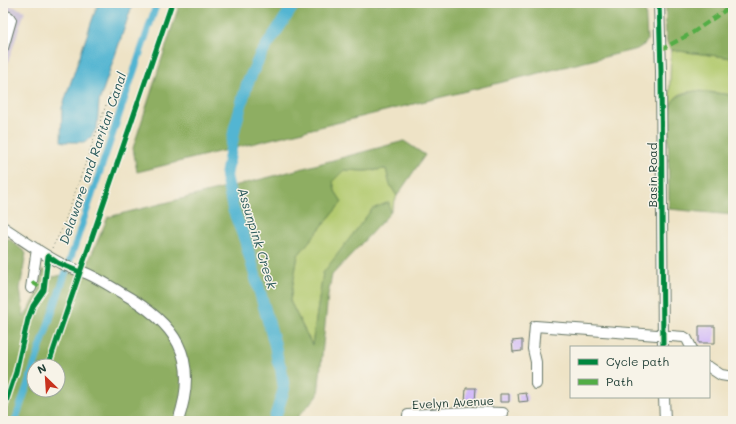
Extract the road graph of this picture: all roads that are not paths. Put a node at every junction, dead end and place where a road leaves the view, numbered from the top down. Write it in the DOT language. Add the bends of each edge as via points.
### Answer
graph roads {
  1 [pos="659,3"];
  2 [pos="3,15"];
  3 [pos="3,48"];
  4 [pos="3,227"];
  5 [pos="37,249"];
  6 [pos="31,288"];
  7 [pos="663,336"];
  8 [pos="663,346"];
  9 [pos="691,346"];
  10 [pos="710,368"];
  11 [pos="733,377"];
  12 [pos="536,384"];
  13 [pos="664,398"];
  14 [pos="503,413"];
  15 [pos="178,421"];
  16 [pos="408,421"];
  17 [pos="665,421"];
  1 -- 7 [label="street, Basin Road"];
  2 -- 3 [label="street" via="11,20"];
  4 -- 5 [label="street"];
  5 -- 6 [label="street"];
  5 -- 15 [label="street" via="58,263 93,277 159,317 180,347 186,371 186,392"];
  7 -- 8 [label="street, Basin Road"];
  7 -- 9 [label="street" via="687,338"];
  7 -- 12 [label="street" via="535,326 533,349"];
  10 -- 11 [label="street" via="722,375"];
  13 -- 17 [label="street"];
  14 -- 16 [label="street, Evelyn Avenue" via="408,415"];
}
